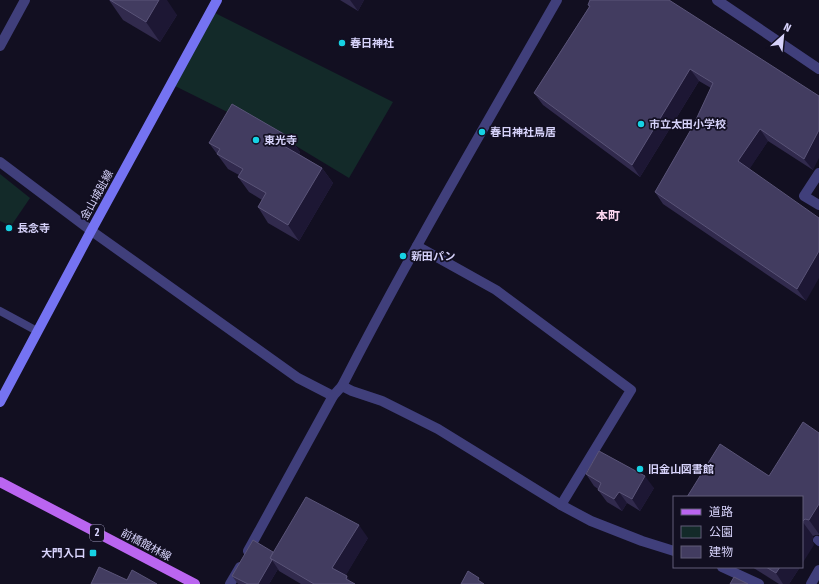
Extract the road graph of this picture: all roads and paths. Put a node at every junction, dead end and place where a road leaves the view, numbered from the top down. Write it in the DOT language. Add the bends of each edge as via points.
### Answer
graph roads {
  1 [pos="25,0"];
  2 [pos="217,0"];
  3 [pos="557,0"];
  4 [pos="717,0"];
  5 [pos="0,46"];
  6 [pos="819,69"];
  7 [pos="0,162"];
  8 [pos="819,173"];
  9 [pos="819,205"];
  10 [pos="91,231"];
  11 [pos="417,246"];
  12 [pos="0,311"];
  13 [pos="38,331"];
  14 [pos="342,386"];
  15 [pos="333,396"];
  16 [pos="0,402"];
  17 [pos="0,482"];
  18 [pos="561,505"];
  19 [pos="673,551"];
  20 [pos="724,568"];
  21 [pos="819,570"];
  22 [pos="195,584"];
  23 [pos="230,584"];
  24 [pos="759,584"];
  25 [pos="811,584"];
  1 -- 5 [label="street"];
  2 -- 10 [label="main road, 金山城趾線"];
  3 -- 11 [label="street"];
  4 -- 6 [label="street"];
  7 -- 10 [label="street"];
  8 -- 9 [label="street" via="804,196"];
  10 -- 13 [label="main road, 金山城趾線"];
  10 -- 15 [label="street" via="298,378"];
  11 -- 14 [label="street"];
  11 -- 18 [label="street" via="496,290 631,390"];
  12 -- 13 [label="lane"];
  13 -- 16 [label="main road, 金山城趾線"];
  14 -- 15 [label="street"];
  14 -- 18 [label="street" via="382,401 438,429"];
  15 -- 23 [label="street"];
  17 -- 22 [label="main road, 前橋館林線 / 2"];
  18 -- 19 [label="street" via="591,521"];
  20 -- 24 [label="street"];
  21 -- 25 [label="street"];
}
